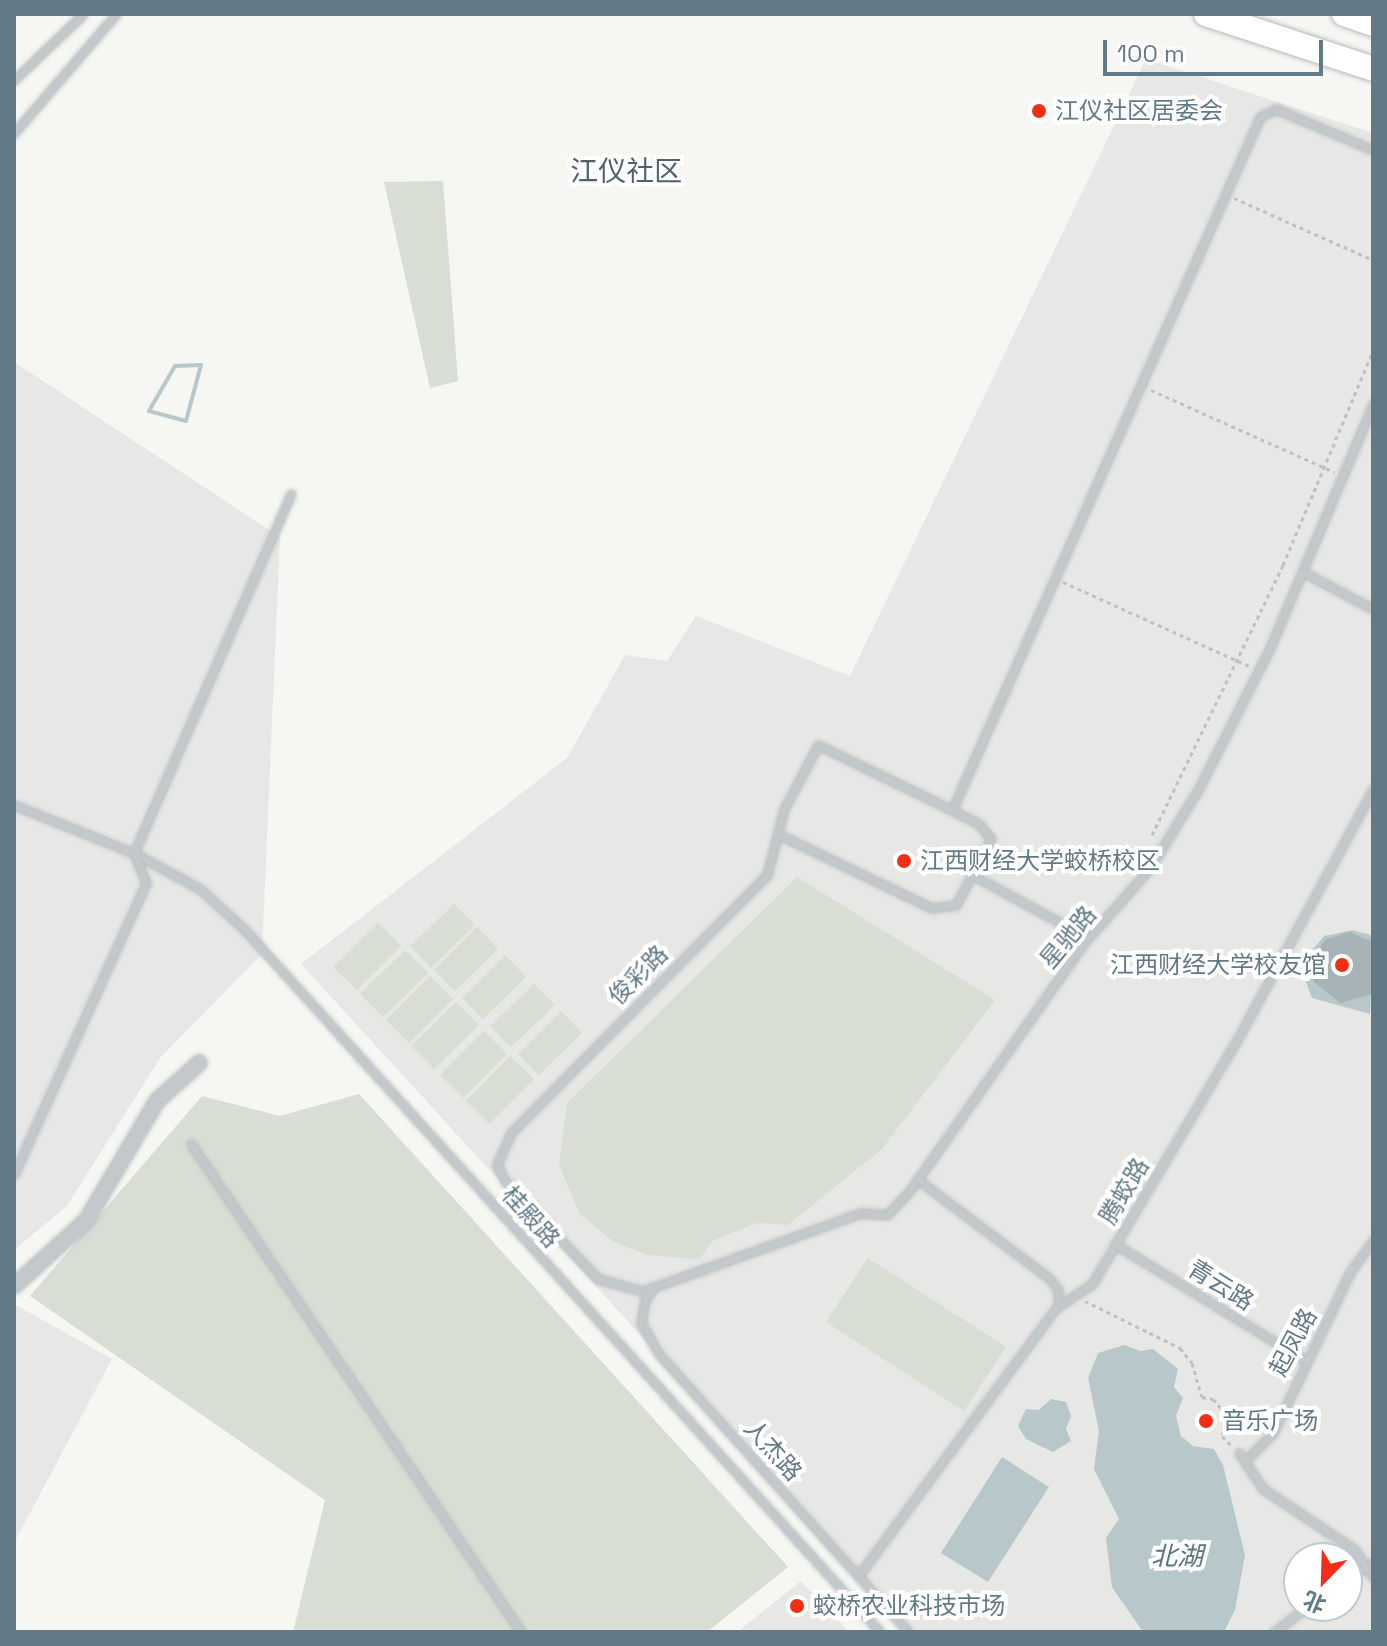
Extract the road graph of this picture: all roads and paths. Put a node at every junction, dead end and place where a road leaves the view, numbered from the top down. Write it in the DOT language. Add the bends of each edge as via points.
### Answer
graph roads {
  1 [pos="83,14"];
  2 [pos="116,14"];
  3 [pos="1206,14"];
  4 [pos="1344,14"];
  5 [pos="1373,24"];
  6 [pos="1373,69"];
  7 [pos="14,80"];
  8 [pos="14,133"];
  9 [pos="1373,150"];
  10 [pos="1227,195"];
  11 [pos="1373,260"];
  12 [pos="1373,351"];
  13 [pos="1141,385"];
  14 [pos="1373,404"];
  15 [pos="1321,466"];
  16 [pos="1341,475"];
  17 [pos="291,494"];
  18 [pos="1303,572"];
  19 [pos="1054,578"];
  20 [pos="1373,609"];
  21 [pos="1233,659"];
  22 [pos="1260,671"];
  23 [pos="1373,790"];
  24 [pos="14,805"];
  25 [pos="952,810"];
  26 [pos="780,835"];
  27 [pos="1152,835"];
  28 [pos="134,853"];
  29 [pos="974,876"];
  30 [pos="1070,928"];
  31 [pos="199,1063"];
  32 [pos="191,1144"];
  33 [pos="14,1174"];
  34 [pos="917,1179"];
  35 [pos="1373,1240"];
  36 [pos="1115,1244"];
  37 [pos="655,1285"];
  38 [pos="14,1286"];
  39 [pos="1075,1295"];
  40 [pos="1059,1306"];
  41 [pos="1306,1361"];
  42 [pos="1239,1453"];
  43 [pos="1246,1460"];
  44 [pos="1373,1562"];
  45 [pos="1366,1570"];
  46 [pos="1363,1571"];
  47 [pos="859,1575"];
  48 [pos="1373,1578"];
  49 [pos="521,1632"];
  50 [pos="880,1632"];
  51 [pos="908,1632"];
  1 -- 7 [label="lane"];
  2 -- 8 [label="lane"];
  3 -- 6 [label="main road"];
  4 -- 5 [label="main road"];
  9 -- 10 [label="lane" via="1266,109"];
  10 -- 11 [label="path"];
  10 -- 13 [label="lane"];
  12 -- 15 [label="path"];
  13 -- 15 [label="path"];
  13 -- 19 [label="lane"];
  14 -- 16 [label="lane, 星驰路"];
  15 -- 16 [label="path"];
  15 -- 21 [label="path" via="1283,565"];
  16 -- 18 [label="lane, 星驰路"];
  17 -- 28 [label="lane"];
  18 -- 20 [label="lane"];
  18 -- 22 [label="lane, 星驰路"];
  19 -- 21 [label="path"];
  19 -- 25 [label="lane"];
  21 -- 22 [label="path"];
  21 -- 27 [label="path"];
  22 -- 34 [label="lane, 星驰路" via="1238,719 1150,868 1084,943"];
  23 -- 36 [label="lane, 腾蛟路" via="1237,1040"];
  24 -- 28 [label="lane, 桂殿路"];
  25 -- 26 [label="lane, 俊彩路" via="818,745 784,809"];
  25 -- 29 [label="lane" via="979,824 991,839"];
  26 -- 29 [label="lane" via="932,908 956,905"];
  26 -- 37 [label="lane, 俊彩路" via="767,875 524,1117 499,1151 497,1165 505,1181 598,1279 630,1290"];
  28 -- 33 [label="lane" via="146,883"];
  28 -- 50 [label="lane, 桂殿路" via="200,889 244,929"];
  29 -- 30 [label="lane"];
  31 -- 38 [label="street" via="157,1101 86,1221"];
  32 -- 49 [label="lane"];
  34 -- 37 [label="lane, 星驰路" via="887,1215 861,1213"];
  34 -- 40 [label="lane" via="1049,1278 1058,1290"];
  35 -- 41 [label="lane, 起凤路" via="1350,1272"];
  36 -- 39 [label="lane, 腾蛟路" via="1092,1284"];
  36 -- 41 [label="lane, 青云路"];
  37 -- 47 [label="lane, 人杰路" via="645,1300 641,1323 658,1353"];
  39 -- 40 [label="lane, 腾蛟路"];
  39 -- 42 [label="path" via="1180,1348 1192,1363 1202,1397 1213,1399 1227,1415 1222,1436"];
  40 -- 47 [label="lane, 腾蛟路"];
  41 -- 43 [label="lane, 起凤路" via="1273,1433"];
  42 -- 43 [label="lane"];
  43 -- 45 [label="lane" via="1263,1489 1355,1550"];
  44 -- 45 [label="lane"];
  45 -- 46 [label="lane"];
  45 -- 48 [label="lane"];
  47 -- 51 [label="lane, 人杰路"];
}
